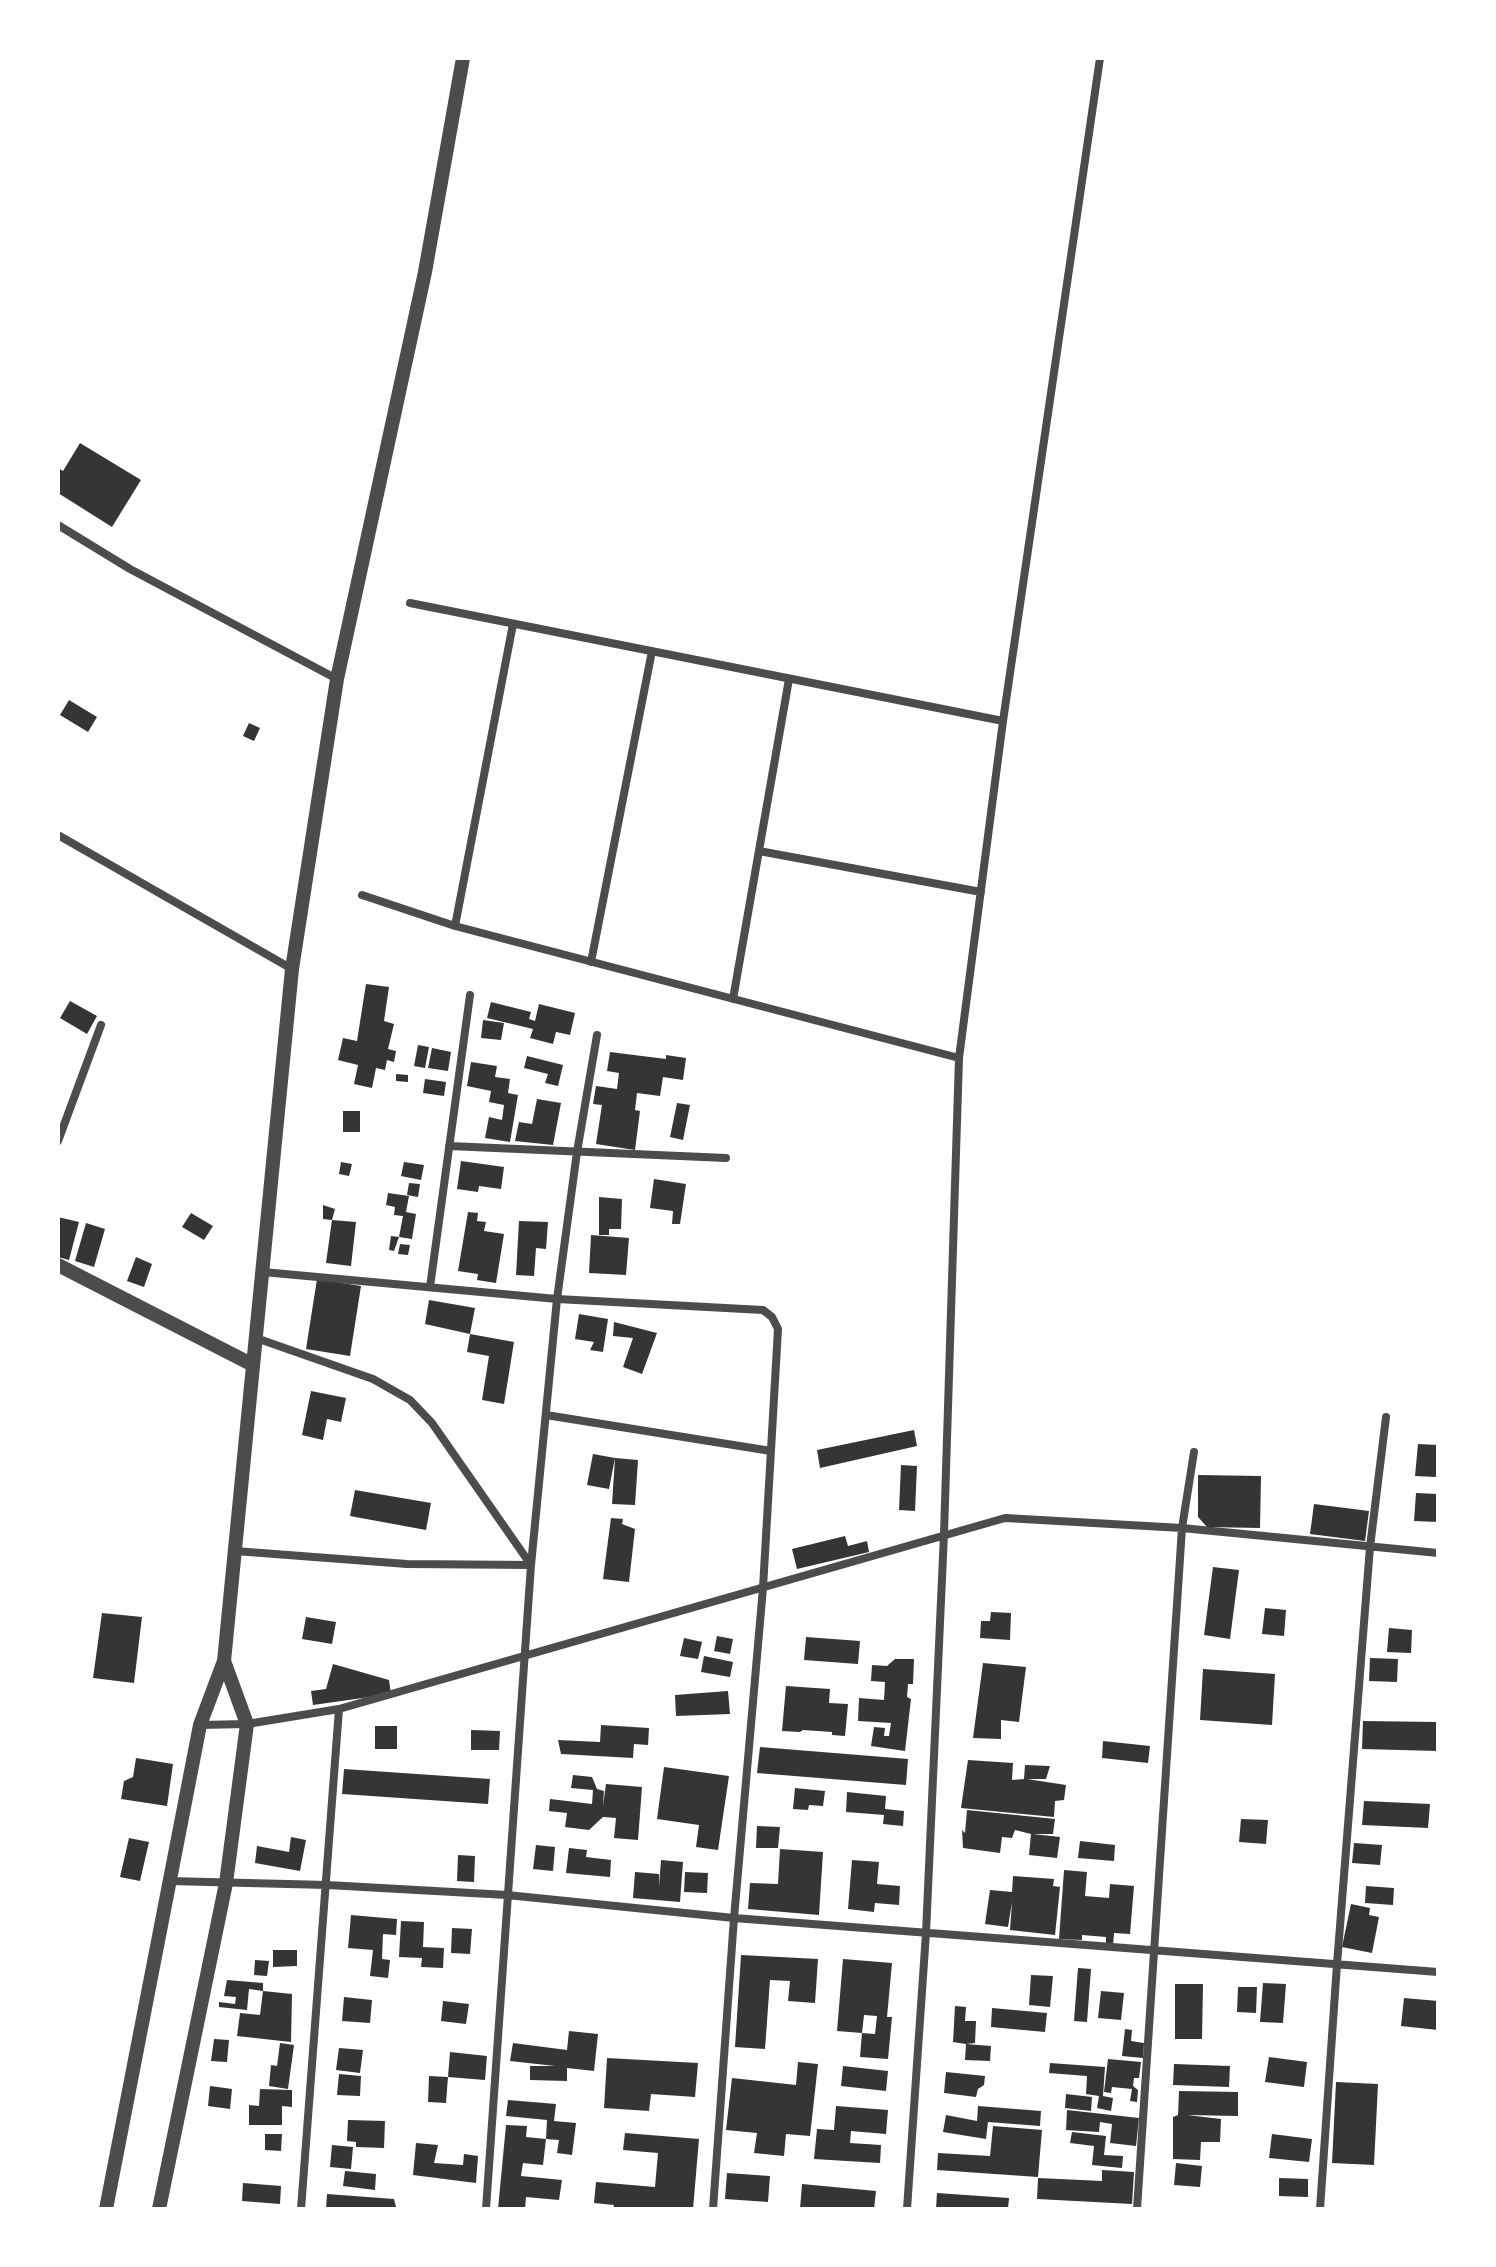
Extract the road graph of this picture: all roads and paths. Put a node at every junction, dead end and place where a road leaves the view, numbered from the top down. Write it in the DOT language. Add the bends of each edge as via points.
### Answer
graph roads {
  1 [pos="463,58"];
  2 [pos="1100,58"];
  3 [pos="58,525"];
  4 [pos="410,603"];
  5 [pos="513,624"];
  6 [pos="652,651"];
  7 [pos="337,679"];
  8 [pos="789,679"];
  9 [pos="1003,721"];
  10 [pos="58,835"];
  11 [pos="759,851"];
  12 [pos="981,892"];
  13 [pos="362,895"];
  14 [pos="455,926"];
  15 [pos="591,962"];
  16 [pos="292,969"];
  17 [pos="470,995"];
  18 [pos="733,999"];
  19 [pos="101,1025"];
  20 [pos="597,1035"];
  21 [pos="959,1058"];
  22 [pos="58,1141"];
  23 [pos="449,1146"];
  24 [pos="577,1152"];
  25 [pos="726,1158"];
  26 [pos="58,1265"];
  27 [pos="263,1272"];
  28 [pos="430,1287"];
  29 [pos="557,1299"];
  30 [pos="256,1338"];
  31 [pos="253,1365"];
  32 [pos="546,1415"];
  33 [pos="1386,1417"];
  34 [pos="771,1451"];
  35 [pos="1194,1452"];
  36 [pos="1182,1528"];
  37 [pos="944,1534"];
  38 [pos="1370,1547"];
  39 [pos="235,1551"];
  40 [pos="1438,1553"];
  41 [pos="531,1565"];
  42 [pos="763,1588"];
  43 [pos="523,1655"];
  44 [pos="224,1661"];
  45 [pos="339,1709"];
  46 [pos="247,1724"];
  47 [pos="200,1725"];
  48 [pos="169,1881"];
  49 [pos="226,1883"];
  50 [pos="327,1885"];
  51 [pos="507,1895"];
  52 [pos="734,1918"];
  53 [pos="926,1933"];
  54 [pos="1155,1951"];
  55 [pos="1337,1964"];
  56 [pos="1438,1972"];
  57 [pos="106,2209"];
  58 [pos="159,2209"];
  59 [pos="301,2209"];
  60 [pos="486,2209"];
  61 [pos="713,2209"];
  62 [pos="907,2209"];
  63 [pos="1137,2209"];
  64 [pos="1320,2209"];
  1 -- 7 [label="street" via="425,272"];
  2 -- 9 [label="street"];
  3 -- 7 [label="street"];
  4 -- 5 [label="street"];
  5 -- 6 [label="street"];
  5 -- 14 [label="street"];
  6 -- 8 [label="street"];
  6 -- 15 [label="street"];
  7 -- 16 [label="street"];
  8 -- 9 [label="street"];
  8 -- 11 [label="street"];
  9 -- 12 [label="street"];
  10 -- 16 [label="street"];
  11 -- 12 [label="street"];
  11 -- 18 [label="street"];
  12 -- 21 [label="street"];
  13 -- 14 [label="street"];
  14 -- 15 [label="street"];
  15 -- 18 [label="street"];
  16 -- 27 [label="street"];
  17 -- 23 [label="street"];
  18 -- 21 [label="street"];
  19 -- 22 [label="street"];
  20 -- 24 [label="street"];
  21 -- 37 [label="street"];
  23 -- 24 [label="street"];
  23 -- 28 [label="street"];
  24 -- 25 [label="street"];
  24 -- 29 [label="street"];
  26 -- 31 [label="street"];
  27 -- 28 [label="street"];
  27 -- 30 [label="street"];
  28 -- 29 [label="street"];
  29 -- 32 [label="street"];
  29 -- 34 [label="street" via="763,1310 778,1329"];
  30 -- 31 [label="street"];
  30 -- 41 [label="street" via="373,1379 410,1400 432,1423"];
  31 -- 39 [label="street"];
  32 -- 34 [label="street"];
  32 -- 41 [label="street"];
  33 -- 38 [label="street"];
  34 -- 42 [label="street"];
  35 -- 36 [label="street"];
  36 -- 37 [label="street" via="1005,1518"];
  36 -- 38 [label="street"];
  36 -- 54 [label="street"];
  37 -- 42 [label="street"];
  37 -- 53 [label="street"];
  38 -- 40 [label="street"];
  38 -- 55 [label="street"];
  39 -- 41 [label="street" via="407,1564"];
  39 -- 44 [label="street"];
  41 -- 43 [label="street"];
  42 -- 43 [label="street"];
  42 -- 52 [label="street"];
  43 -- 45 [label="street"];
  43 -- 51 [label="street"];
  44 -- 46 [label="street"];
  44 -- 47 [label="street"];
  45 -- 46 [label="street"];
  45 -- 50 [label="street"];
  46 -- 47 [label="street"];
  46 -- 49 [label="street"];
  47 -- 48 [label="street"];
  48 -- 49 [label="street"];
  48 -- 57 [label="street"];
  49 -- 50 [label="street"];
  49 -- 58 [label="street"];
  50 -- 51 [label="street"];
  50 -- 59 [label="street"];
  51 -- 52 [label="street"];
  51 -- 60 [label="street"];
  52 -- 53 [label="street"];
  52 -- 61 [label="street"];
  53 -- 54 [label="street"];
  53 -- 62 [label="street"];
  54 -- 55 [label="street"];
  54 -- 63 [label="street"];
  55 -- 56 [label="street"];
  55 -- 64 [label="street"];
}
